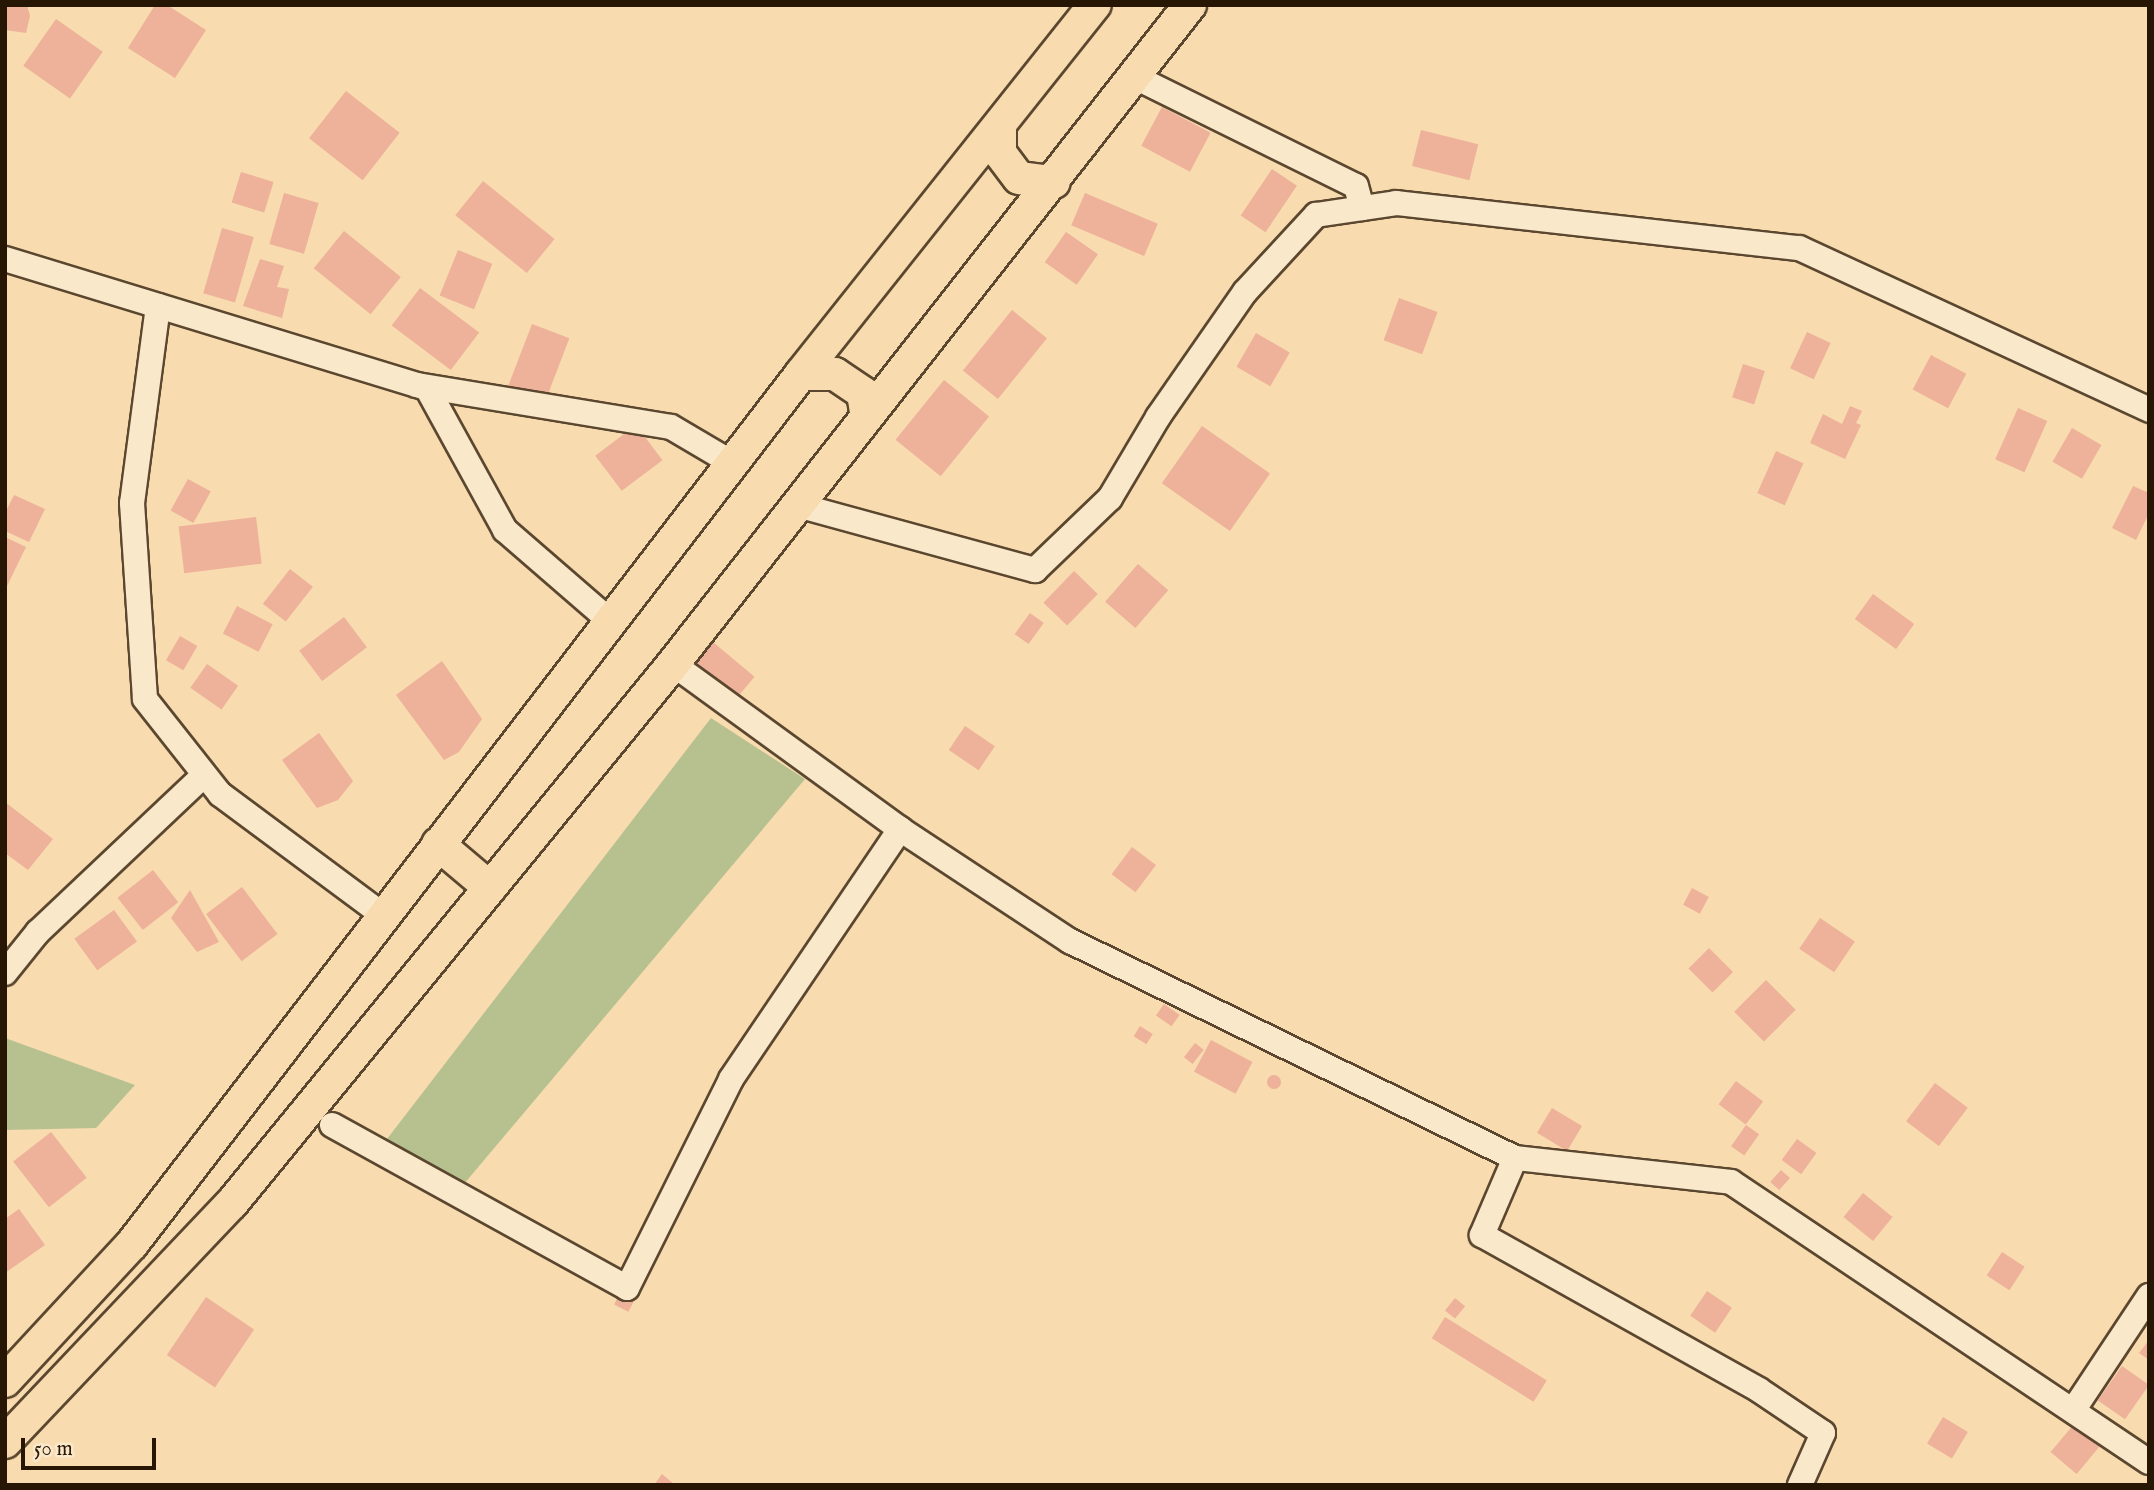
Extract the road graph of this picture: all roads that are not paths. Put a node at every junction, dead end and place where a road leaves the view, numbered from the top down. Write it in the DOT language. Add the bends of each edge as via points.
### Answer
graph roads {
  1 [pos="1095,5"];
  2 [pos="1190,5"];
  3 [pos="1137,78"];
  4 [pos="1000,125"];
  5 [pos="1054,182"];
  6 [pos="1362,208"];
  7 [pos="5,259"];
  8 [pos="158,306"];
  9 [pos="801,374"];
  10 [pos="416,385"];
  11 [pos="2149,410"];
  12 [pos="867,417"];
  13 [pos="732,463"];
  14 [pos="797,505"];
  15 [pos="610,621"];
  16 [pos="673,664"];
  17 [pos="204,775"];
  18 [pos="900,829"];
  19 [pos="438,844"];
  20 [pos="490,888"];
  21 [pos="384,916"];
  22 [pos="5,972"];
  23 [pos="332,1125"];
  24 [pos="1515,1158"];
  25 [pos="2149,1296"];
  26 [pos="5,1381"];
  27 [pos="2074,1409"];
  28 [pos="5,1442"];
  29 [pos="2149,1462"];
  30 [pos="1800,1485"];
  1 -- 4 [label="main road"];
  2 -- 3 [label="main road"];
  3 -- 5 [label="main road"];
  3 -- 6 [label="street" via="1356,186"];
  4 -- 5 [label="main road" via="1000,153 1019,178 1036,184"];
  4 -- 9 [label="main road"];
  5 -- 12 [label="main road"];
  6 -- 11 [label="street" via="1396,204 1799,248"];
  6 -- 14 [label="street" via="1316,215 1245,292 1158,417 1110,498 1035,570"];
  7 -- 8 [label="street"];
  8 -- 10 [label="street"];
  8 -- 17 [label="street" via="132,503 145,699"];
  9 -- 12 [label="main road" via="835,374 863,393"];
  9 -- 13 [label="main road"];
  10 -- 13 [label="street" via="671,427"];
  10 -- 15 [label="street" via="427,388 505,530"];
  12 -- 14 [label="main road"];
  13 -- 15 [label="main road"];
  14 -- 16 [label="main road"];
  15 -- 19 [label="main road"];
  16 -- 18 [label="street"];
  16 -- 20 [label="main road"];
  17 -- 21 [label="street" via="220,794"];
  17 -- 22 [label="street" via="38,932"];
  18 -- 23 [label="street" via="731,1079 626,1288"];
  18 -- 24 [label="street" via="1070,942"];
  19 -- 20 [label="main road"];
  19 -- 21 [label="main road"];
  20 -- 28 [label="main road" via="232,1203"];
  21 -- 26 [label="main road" via="132,1244"];
  24 -- 27 [label="street" via="1731,1182"];
  24 -- 30 [label="street" via="1482,1235 1759,1390 1823,1433"];
  25 -- 27 [label="street"];
  27 -- 29 [label="street"];
}
